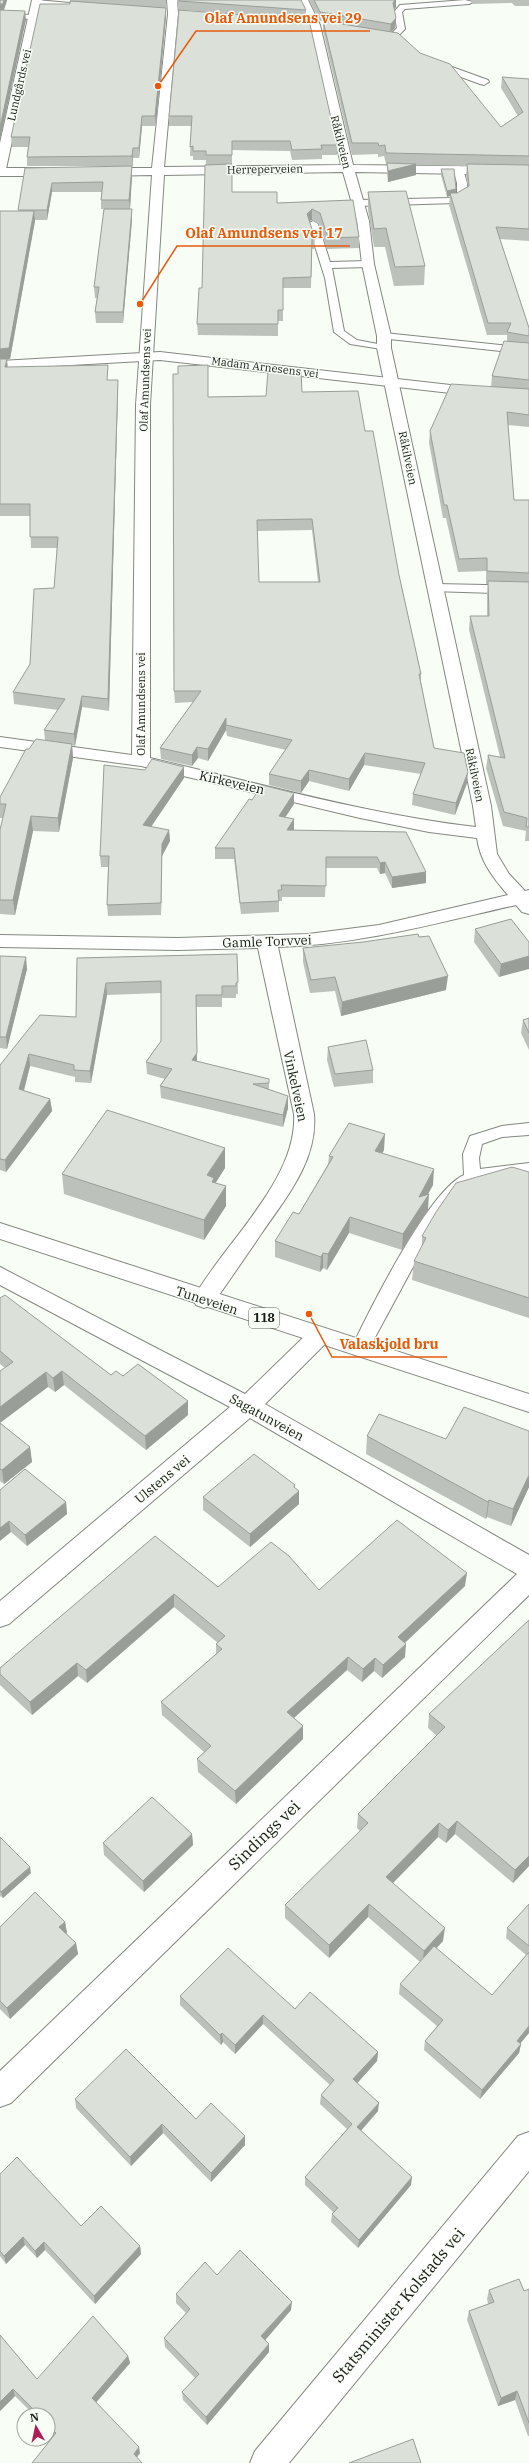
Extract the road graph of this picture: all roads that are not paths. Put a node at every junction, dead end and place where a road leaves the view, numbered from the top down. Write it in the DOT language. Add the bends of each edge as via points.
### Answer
graph roads {
  1 [pos="172,0"];
  2 [pos="303,0"];
  3 [pos="37,1"];
  4 [pos="469,2"];
  5 [pos="90,7"];
  6 [pos="0,16"];
  7 [pos="34,17"];
  8 [pos="299,24"];
  9 [pos="315,26"];
  10 [pos="330,27"];
  11 [pos="380,34"];
  12 [pos="397,39"];
  13 [pos="419,56"];
  14 [pos="484,82"];
  15 [pos="348,168"];
  16 [pos="0,169"];
  17 [pos="458,169"];
  18 [pos="158,171"];
  19 [pos="529,171"];
  20 [pos="0,172"];
  21 [pos="63,172"];
  22 [pos="87,172"];
  23 [pos="358,203"];
  24 [pos="313,224"];
  25 [pos="368,264"];
  26 [pos="325,265"];
  27 [pos="384,342"];
  28 [pos="529,351"];
  29 [pos="146,356"];
  30 [pos="0,365"];
  31 [pos="392,383"];
  32 [pos="529,398"];
  33 [pos="436,588"];
  34 [pos="529,590"];
  35 [pos="0,742"];
  36 [pos="141,762"];
  37 [pos="485,834"];
  38 [pos="526,900"];
  39 [pos="0,941"];
  40 [pos="268,942"];
  41 [pos="529,1129"];
  42 [pos="529,1169"];
  43 [pos="473,1177"];
  44 [pos="0,1231"];
  45 [pos="0,1275"];
  46 [pos="204,1299"];
  47 [pos="319,1336"];
  48 [pos="360,1349"];
  49 [pos="529,1403"];
  50 [pos="248,1406"];
  51 [pos="529,1568"];
  52 [pos="529,1578"];
  53 [pos="0,1616"];
  54 [pos="0,2092"];
  55 [pos="529,2147"];
  56 [pos="267,2463"];
  1 -- 18 [label="street, Olaf Amundsens vei" via="173,14"];
  2 -- 9 [label="street, Råkilveien"];
  3 -- 5 [label="street"];
  3 -- 7 [label="street, Lundgårds vei"];
  4 -- 12 [label="lane" via="403,7 398,12 401,29"];
  6 -- 7 [label="lane"];
  7 -- 16 [label="street, Lundgårds vei"];
  8 -- 9 [label="street"];
  9 -- 10 [label="street"];
  9 -- 15 [label="street, Råkilveien"];
  11 -- 12 [label="street"];
  13 -- 14 [label="street" via="441,68"];
  15 -- 17 [label="street, Herreperveien"];
  15 -- 18 [label="street, Herreperveien"];
  15 -- 23 [label="street, Råkilveien"];
  17 -- 19 [label="street, Herreperveien"];
  17 -- 23 [label="lane" via="462,197 453,201"];
  18 -- 22 [label="street, Herreperveien"];
  18 -- 29 [label="street, Olaf Amundsens vei"];
  20 -- 21 [label="street"];
  23 -- 25 [label="street, Råkilveien"];
  24 -- 26 [label="lane"];
  25 -- 26 [label="lane"];
  25 -- 27 [label="street, Råkilveien"];
  26 -- 27 [label="lane" via="339,332 353,342"];
  27 -- 28 [label="lane"];
  27 -- 31 [label="street, Råkilveien"];
  29 -- 30 [label="street, Madam Arnesens vei"];
  29 -- 31 [label="street, Madam Arnesens vei" via="249,365"];
  29 -- 36 [label="street, Olaf Amundsens vei" via="143,412"];
  31 -- 32 [label="street, Madam Arnesens vei"];
  31 -- 33 [label="street, Råkilveien"];
  33 -- 34 [label="lane"];
  33 -- 37 [label="street, Råkilveien" via="482,806"];
  35 -- 36 [label="street, Kirkeveien"];
  36 -- 37 [label="street, Kirkeveien" via="367,815"];
  37 -- 38 [label="street, Råkilveien" via="488,854 502,877"];
  38 -- 40 [label="street, Gamle Torvvei" via="379,931"];
  39 -- 40 [label="street, Gamle Torvvei" via="178,944"];
  40 -- 46 [label="street, Vinkelveien" via="305,1129 300,1150 286,1182"];
  41 -- 43 [label="lane" via="508,1129 476,1140 470,1158"];
  42 -- 43 [label="lane"];
  43 -- 48 [label="lane" via="458,1186 435,1213"];
  44 -- 46 [label="street, Tuneveien / 118"];
  45 -- 50 [label="street, Sagatunveien"];
  46 -- 47 [label="street, Tuneveien / 118"];
  47 -- 48 [label="street, Tuneveien / 118"];
  47 -- 50 [label="street, Ulstens vei"];
  48 -- 49 [label="street, Tuneveien / 118"];
  50 -- 51 [label="street, Sagatunveien"];
  50 -- 53 [label="street, Ulstens vei"];
  52 -- 54 [label="street, Sindings vei"];
  55 -- 56 [label="street, Statsminister Kolstads vei"];
}
